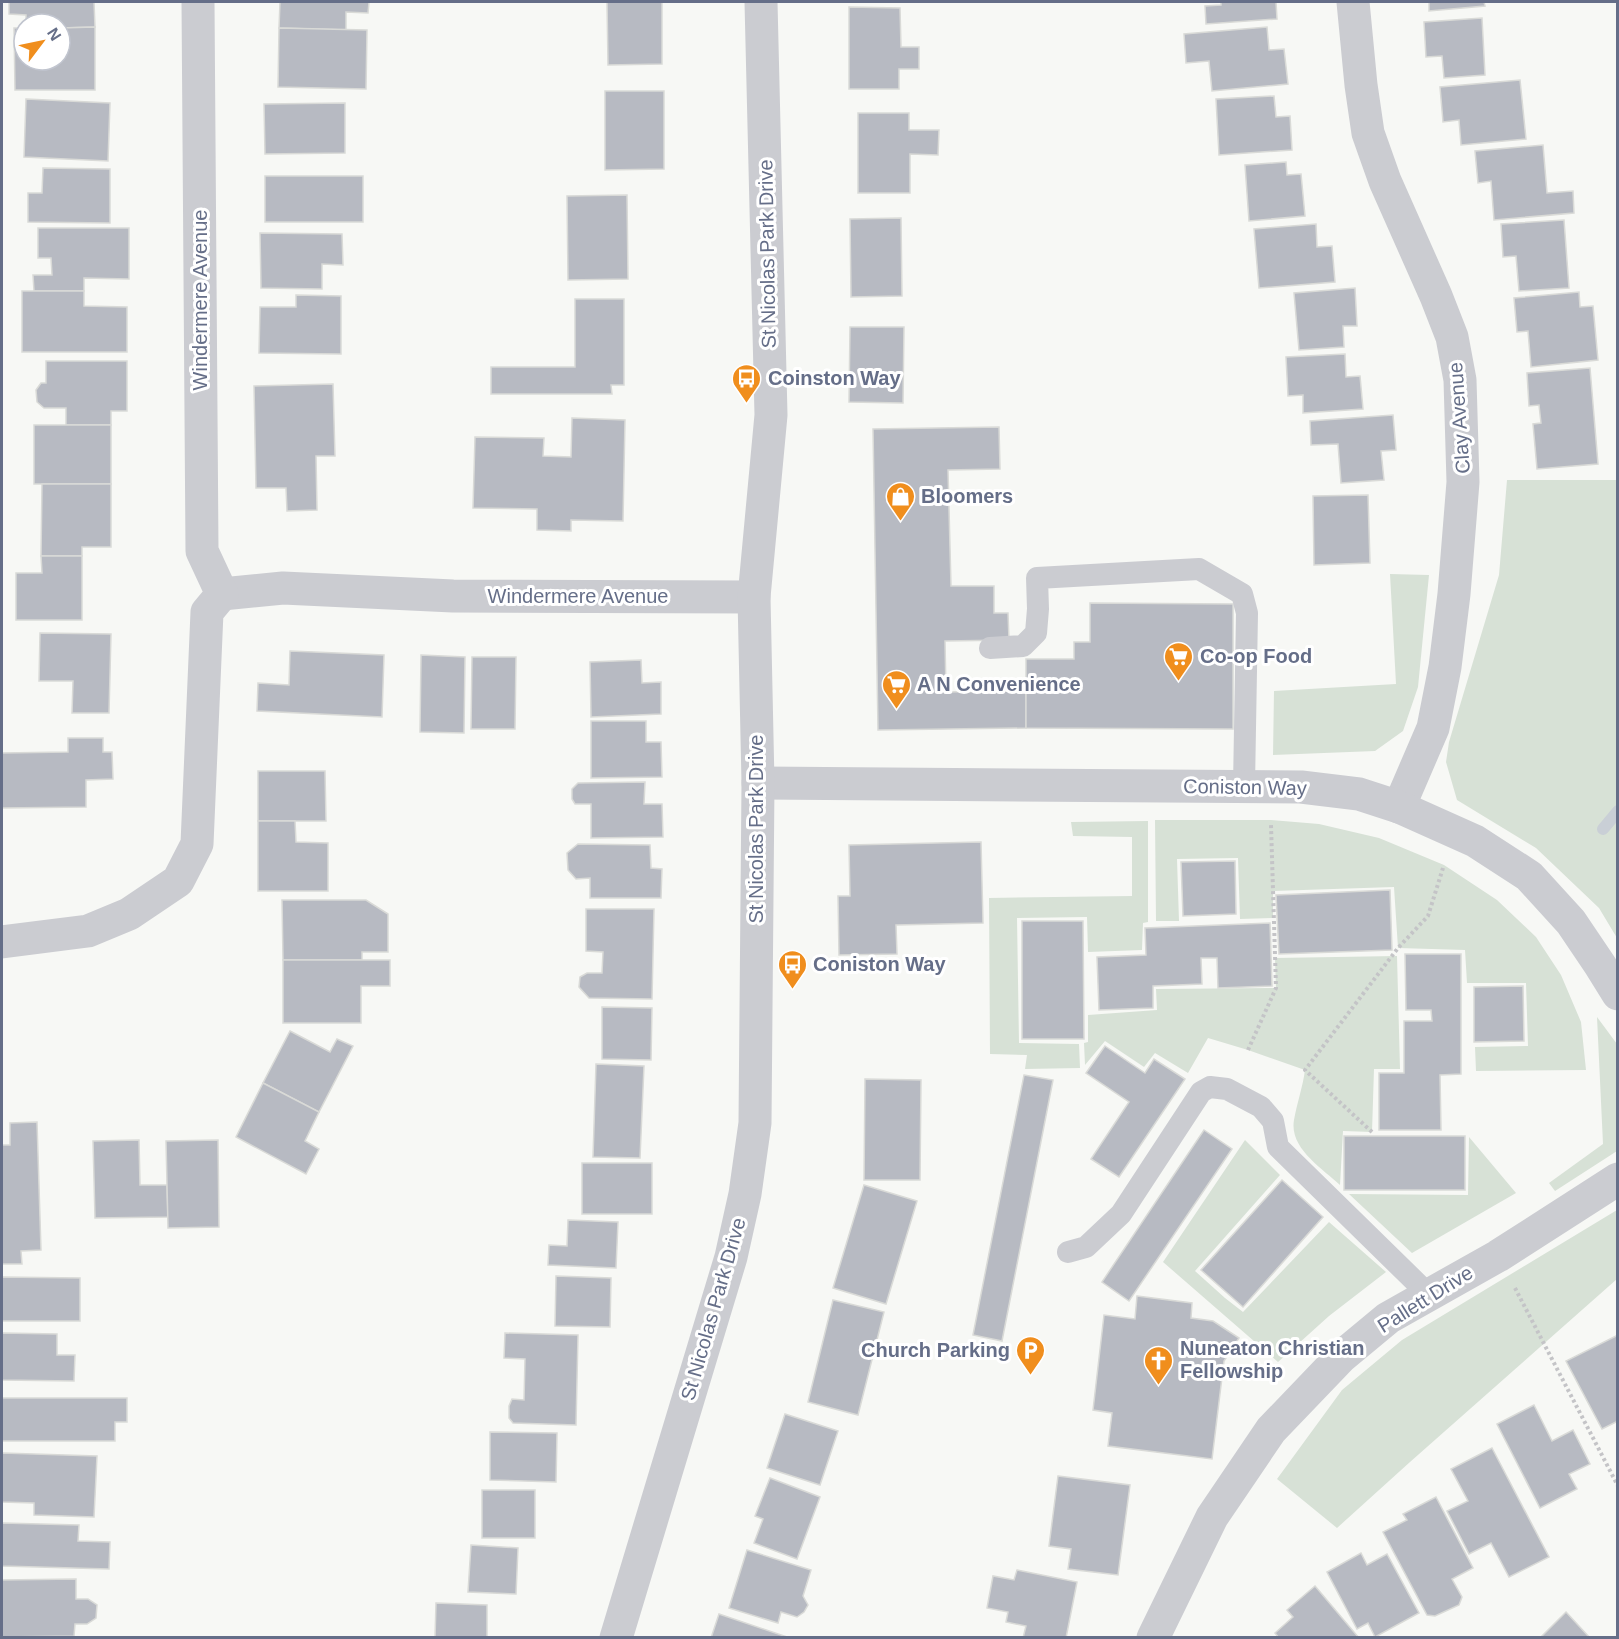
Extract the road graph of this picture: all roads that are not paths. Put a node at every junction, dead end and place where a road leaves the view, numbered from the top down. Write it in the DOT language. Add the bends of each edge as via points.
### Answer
graph roads {
  1 [pos="198,2"];
  2 [pos="761,2"];
  3 [pos="1353,2"];
  4 [pos="222,594"];
  5 [pos="754,597"];
  6 [pos="990,648"];
  7 [pos="758,783"];
  8 [pos="1244,786"];
  9 [pos="1399,807"];
  10 [pos="2,942"];
  11 [pos="1617,994"];
  12 [pos="1617,1179"];
  13 [pos="1068,1252"];
  14 [pos="1428,1294"];
  15 [pos="616,1638"];
  16 [pos="1153,1638"];
  1 -- 4 [label="street, Windermere Avenue" via="202,551"];
  2 -- 5 [label="street, St Nicolas Park Drive" via="771,415"];
  3 -- 9 [label="street, Clay Avenue" via="1368,134 1452,338 1460,380 1463,482 1445,667 1433,728"];
  4 -- 5 [label="street, Windermere Avenue" via="283,588 453,596"];
  4 -- 10 [label="street" via="207,612 197,844 178,881 129,915 88,931"];
  5 -- 7 [label="street, St Nicolas Park Drive"];
  6 -- 8 [label="lane" via="1023,646 1036,633 1037,578 1199,569 1215,577 1242,594 1247,614"];
  7 -- 8 [label="street, Coniston Way"];
  7 -- 15 [label="street, St Nicolas Park Drive" via="755,1123 745,1194 731,1257"];
  8 -- 9 [label="street, Coniston Way" via="1359,794"];
  9 -- 11 [label="street, Coniston Way" via="1475,841 1529,876 1571,922"];
  12 -- 14 [label="street, Pallett Drive" via="1498,1256"];
  13 -- 14 [label="lane" via="1086,1247 1121,1214 1201,1092 1210,1087 1227,1089 1261,1107 1273,1121 1278,1147"];
  14 -- 16 [label="street, Pallett Drive" via="1388,1318 1341,1358 1271,1430 1212,1517"];
}
